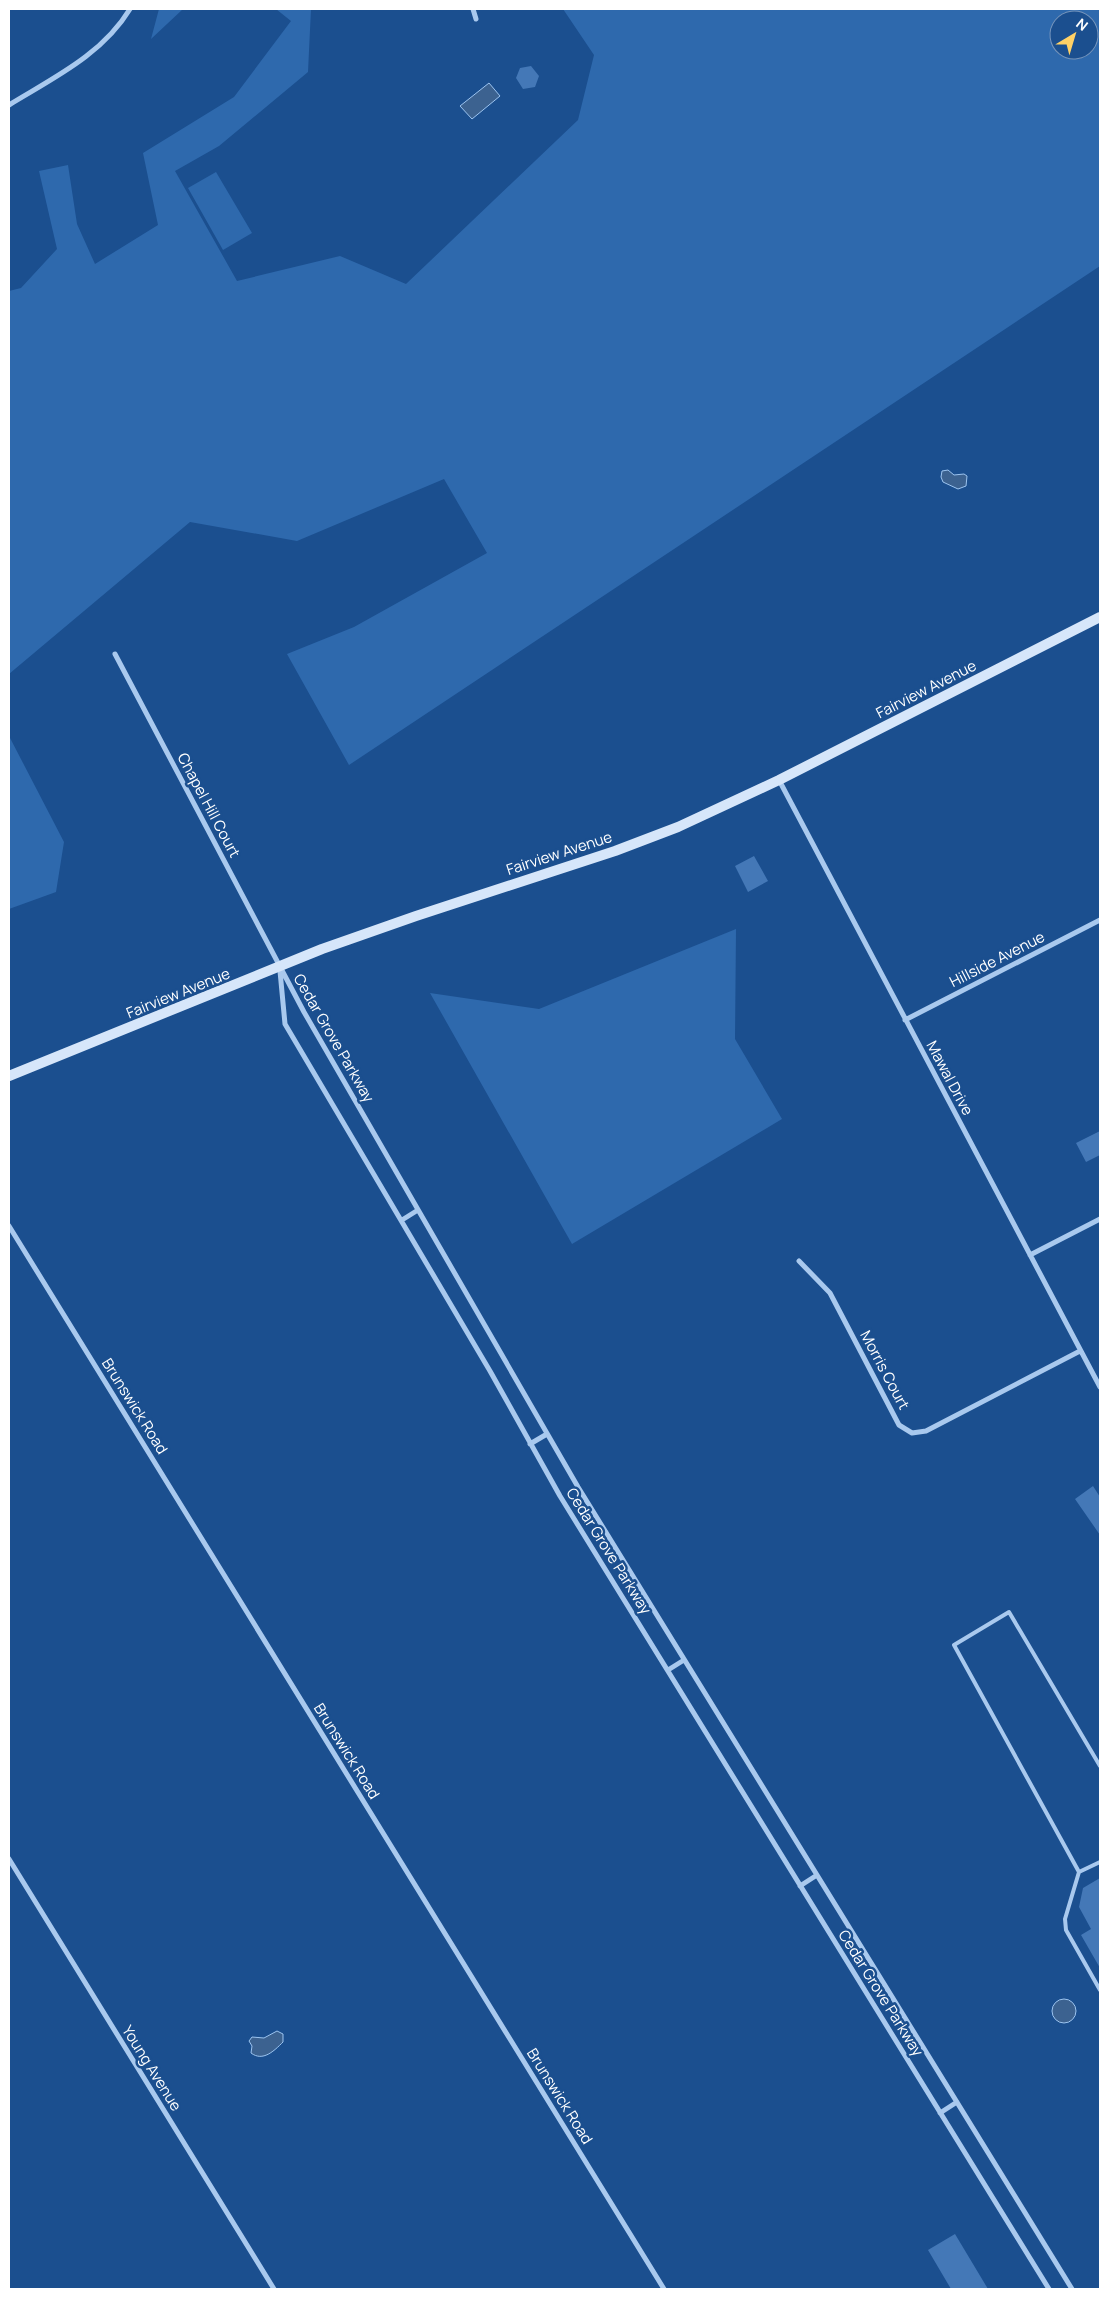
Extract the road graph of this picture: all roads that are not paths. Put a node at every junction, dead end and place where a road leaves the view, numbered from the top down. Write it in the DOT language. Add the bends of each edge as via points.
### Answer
graph roads {
  1 [pos="130,9"];
  2 [pos="473,9"];
  3 [pos="476,19"];
  4 [pos="9,105"];
  5 [pos="1100,617"];
  6 [pos="116,654"];
  7 [pos="779,780"];
  8 [pos="1100,920"];
  9 [pos="280,968"];
  10 [pos="905,1020"];
  11 [pos="9,1076"];
  12 [pos="418,1210"];
  13 [pos="1100,1219"];
  14 [pos="402,1220"];
  15 [pos="9,1226"];
  16 [pos="1030,1255"];
  17 [pos="799,1261"];
  18 [pos="1080,1351"];
  19 [pos="1100,1387"];
  20 [pos="547,1434"];
  21 [pos="530,1444"];
  22 [pos="684,1660"];
  23 [pos="668,1670"];
  24 [pos="1100,1766"];
  25 [pos="9,1859"];
  26 [pos="1100,1862"];
  27 [pos="1079,1872"];
  28 [pos="817,1875"];
  29 [pos="800,1886"];
  30 [pos="1100,1990"];
  31 [pos="957,2102"];
  32 [pos="940,2113"];
  33 [pos="274,2289"];
  34 [pos="664,2289"];
  35 [pos="1049,2289"];
  36 [pos="1072,2289"];
  1 -- 4 [label="street" via="96,50"];
  2 -- 3 [label="street"];
  5 -- 7 [label="main road, Fairview Avenue"];
  6 -- 9 [label="street, Chapel Hill Court"];
  7 -- 9 [label="main road, Fairview Avenue" via="678,827 615,851 406,919"];
  7 -- 10 [label="street, Mawal Drive"];
  8 -- 10 [label="street, Hillside Avenue"];
  9 -- 11 [label="main road, Fairview Avenue"];
  9 -- 12 [label="street, Cedar Grove Parkway"];
  9 -- 14 [label="street, Cedar Grove Parkway" via="286,1024"];
  10 -- 16 [label="street, Mawal Drive"];
  12 -- 14 [label="street"];
  12 -- 20 [label="street, Cedar Grove Parkway"];
  13 -- 16 [label="street"];
  14 -- 21 [label="street, Cedar Grove Parkway"];
  15 -- 34 [label="street, Brunswick Road"];
  16 -- 18 [label="street, Mawal Drive"];
  17 -- 18 [label="street, Morris Court" via="830,1293 899,1425 912,1433 926,1431"];
  18 -- 19 [label="street, Mawal Drive"];
  20 -- 21 [label="street"];
  20 -- 22 [label="street, Cedar Grove Parkway"];
  21 -- 23 [label="street, Cedar Grove Parkway"];
  22 -- 23 [label="street"];
  22 -- 28 [label="street, Cedar Grove Parkway"];
  23 -- 29 [label="street, Cedar Grove Parkway"];
  24 -- 27 [label="lane" via="1008,1612 954,1645"];
  25 -- 33 [label="street, Young Avenue"];
  26 -- 27 [label="lane"];
  27 -- 30 [label="lane" via="1065,1918 1066,1930"];
  28 -- 29 [label="street"];
  28 -- 31 [label="street, Cedar Grove Parkway"];
  29 -- 32 [label="street, Cedar Grove Parkway"];
  31 -- 32 [label="street"];
  31 -- 36 [label="street, Cedar Grove Parkway"];
  32 -- 35 [label="street, Cedar Grove Parkway"];
}
